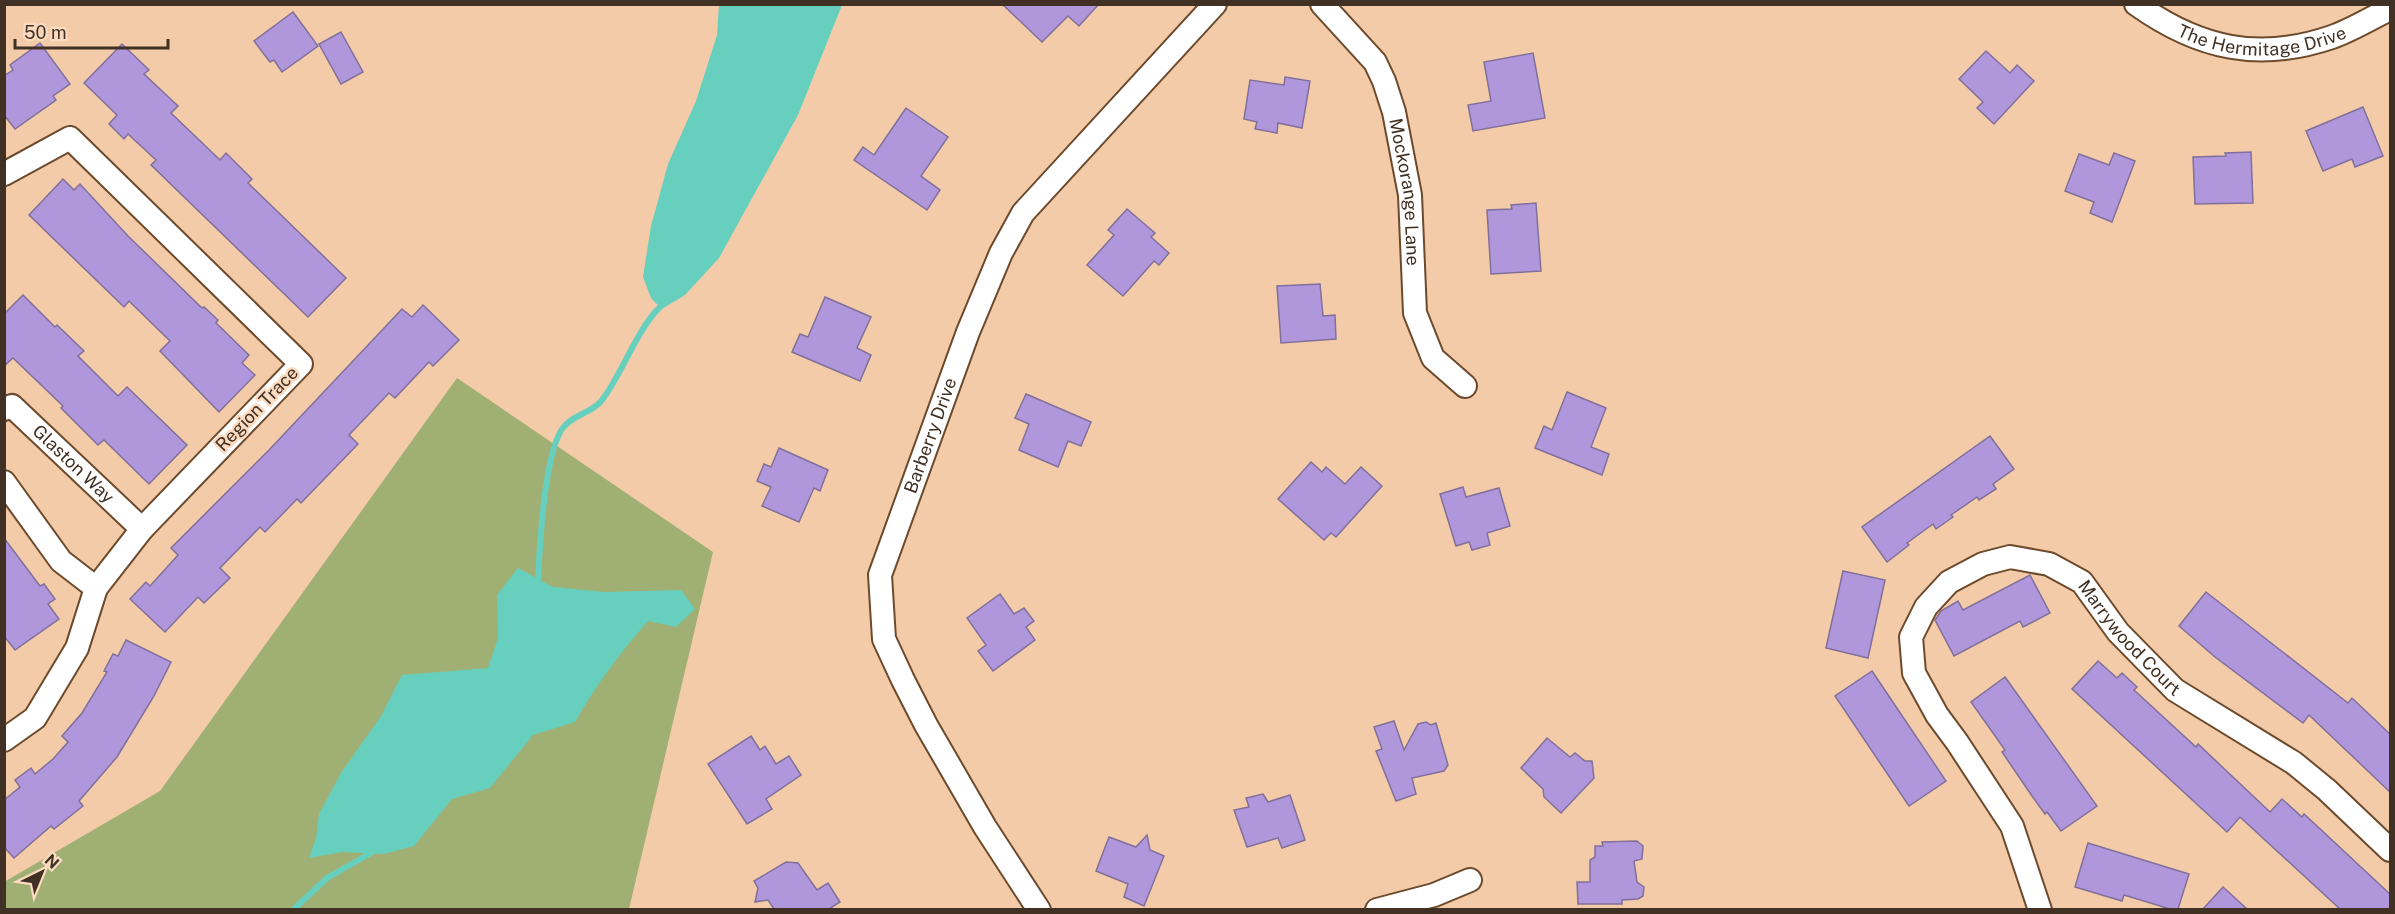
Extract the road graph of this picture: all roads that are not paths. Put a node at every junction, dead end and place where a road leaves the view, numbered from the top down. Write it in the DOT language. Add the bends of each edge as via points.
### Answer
graph roads {
  1 [pos="1215,4"];
  2 [pos="1322,4"];
  3 [pos="2136,4"];
  4 [pos="2391,9"];
  5 [pos="4,174"];
  6 [pos="1465,386"];
  7 [pos="4,410"];
  8 [pos="4,482"];
  9 [pos="142,529"];
  10 [pos="96,588"];
  11 [pos="4,740"];
  12 [pos="2391,849"];
  13 [pos="1470,880"];
  14 [pos="1039,909"];
  15 [pos="1377,909"];
  16 [pos="2040,909"];
  1 -- 14 [label="street, Barberry Drive" via="1023,213 1001,253 968,332 880,575 884,639 903,680 980,817"];
  2 -- 6 [label="street, Mockorange Lane" via="1375,62 1384,81 1410,195 1416,313 1432,358"];
  3 -- 4 [label="street, The Hermitage Drive" via="2200,40 2245,50 2306,45"];
  5 -- 9 [label="street, Region Trace" via="70,138 301,364"];
  7 -- 9 [label="street, Glaston Way" via="12,406"];
  8 -- 10 [label="street" via="61,561"];
  9 -- 10 [label="street, Region Trace"];
  10 -- 11 [label="street, Region Trace" via="77,648 35,718"];
  12 -- 16 [label="street, Marrywood Court" via="2294,763 2175,690 2118,632 2082,582 2049,564 2010,557 1983,564 1949,582 1926,607 1911,637 1911,646 1914,673 1937,715 2012,826"];
  13 -- 15 [label="street" via="1434,895"];
}
